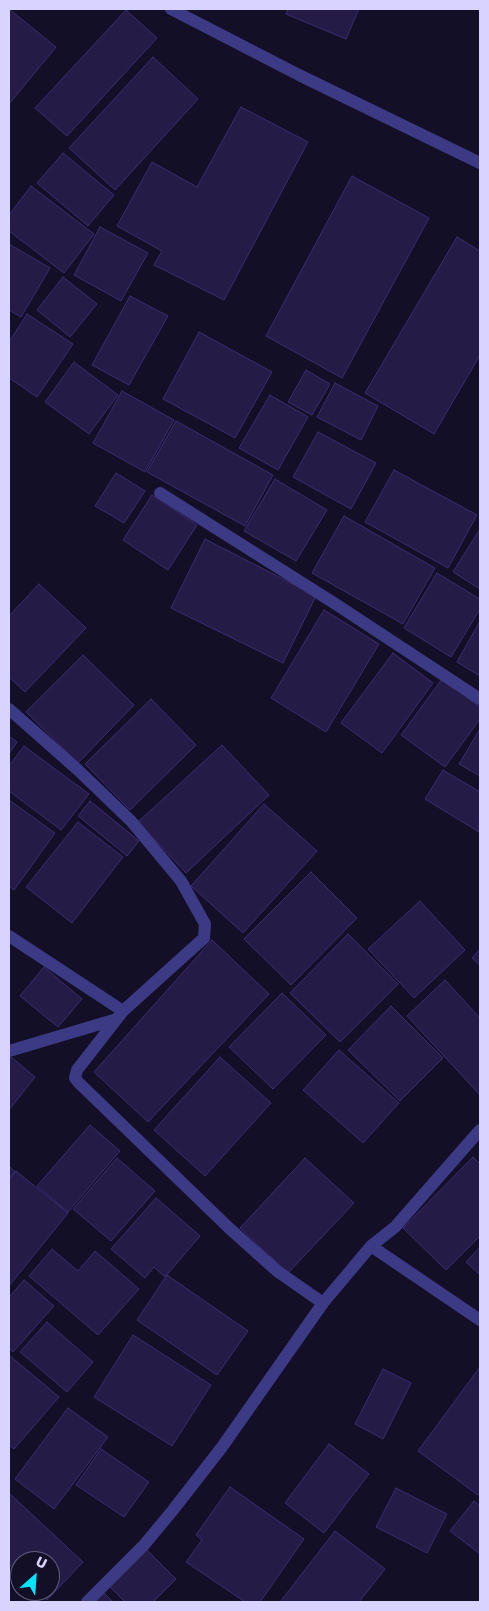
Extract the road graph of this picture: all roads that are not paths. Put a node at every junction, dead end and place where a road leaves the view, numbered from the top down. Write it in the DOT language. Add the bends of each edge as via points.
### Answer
graph roads {
  1 [pos="171,9"];
  2 [pos="480,164"];
  3 [pos="160,494"];
  4 [pos="480,699"];
  5 [pos="9,709"];
  6 [pos="9,936"];
  7 [pos="120,1015"];
  8 [pos="9,1050"];
  9 [pos="480,1130"];
  10 [pos="371,1246"];
  11 [pos="324,1303"];
  12 [pos="480,1320"];
  13 [pos="87,1602"];
  1 -- 2 [label="street"];
  3 -- 4 [label="street" via="334,602"];
  5 -- 7 [label="street" via="131,821 181,882 206,924 204,938"];
  6 -- 7 [label="street"];
  7 -- 8 [label="street"];
  7 -- 11 [label="street" via="77,1070 75,1078 228,1228 277,1271"];
  9 -- 10 [label="street" via="394,1226"];
  10 -- 11 [label="street"];
  10 -- 12 [label="street"];
  11 -- 13 [label="street" via="173,1510 144,1545"];
}
